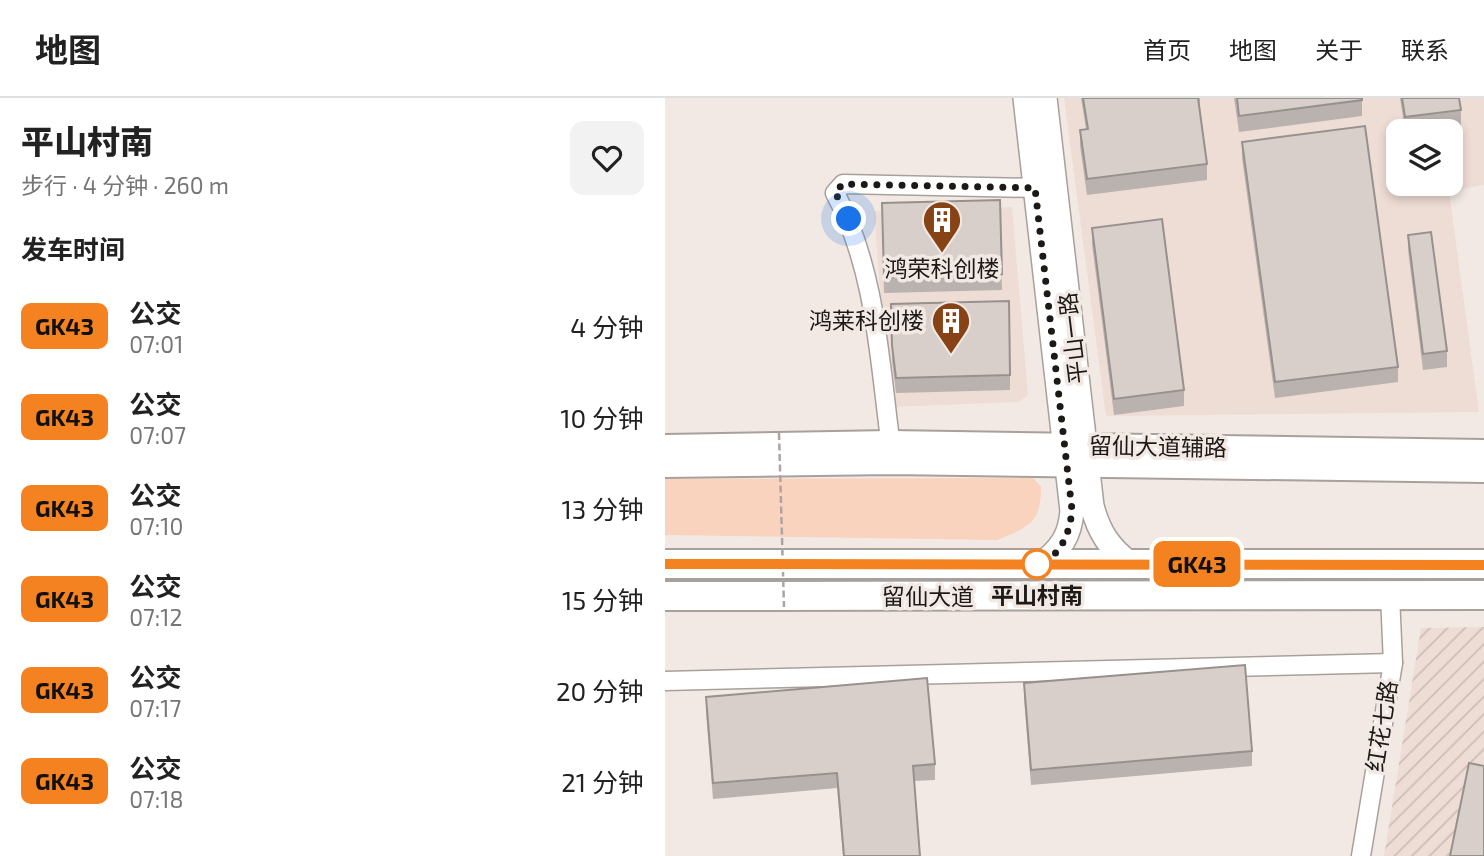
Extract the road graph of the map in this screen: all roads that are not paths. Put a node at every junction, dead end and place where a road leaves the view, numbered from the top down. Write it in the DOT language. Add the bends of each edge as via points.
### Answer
graph roads {
  1 [pos="1024,98"];
  2 [pos="1045,98"];
  3 [pos="1035,188"];
  4 [pos="890,439"];
  5 [pos="665,447"];
  6 [pos="1484,452"];
  7 [pos="1076,455"];
  8 [pos="665,464"];
  9 [pos="1484,470"];
  10 [pos="665,564"];
  11 [pos="1041,564"];
  12 [pos="1131,564"];
  13 [pos="1484,565"];
  14 [pos="1390,595"];
  15 [pos="1484,595"];
  16 [pos="665,596"];
  17 [pos="1392,663"];
  18 [pos="665,681"];
  19 [pos="1361,856"];
  1 -- 3 [label="street, 平山一路"];
  2 -- 7 [label="street, 平山一路"];
  3 -- 4 [label="street" via="843,184 835,192 867,276"];
  3 -- 7 [label="street, 平山一路"];
  5 -- 7 [label="main road, 留仙大道辅路" via="877,443"];
  6 -- 7 [label="main road, 留仙大道辅路"];
  7 -- 8 [label="main road, 留仙大道辅路"];
  7 -- 9 [label="main road, 留仙大道辅路"];
  7 -- 11 [label="street, 平山一路" via="1071,526 1056,553"];
  7 -- 12 [label="street, 平山一路" via="1105,540"];
  10 -- 11 [label="main road, 留仙大道"];
  11 -- 12 [label="main road, 留仙大道"];
  12 -- 13 [label="main road, 留仙大道"];
  14 -- 15 [label="main road, 留仙大道"];
  14 -- 16 [label="main road, 留仙大道"];
  14 -- 17 [label="street, 红花七路"];
  17 -- 18 [label="street"];
  17 -- 19 [label="street, 红花七路"];
}
